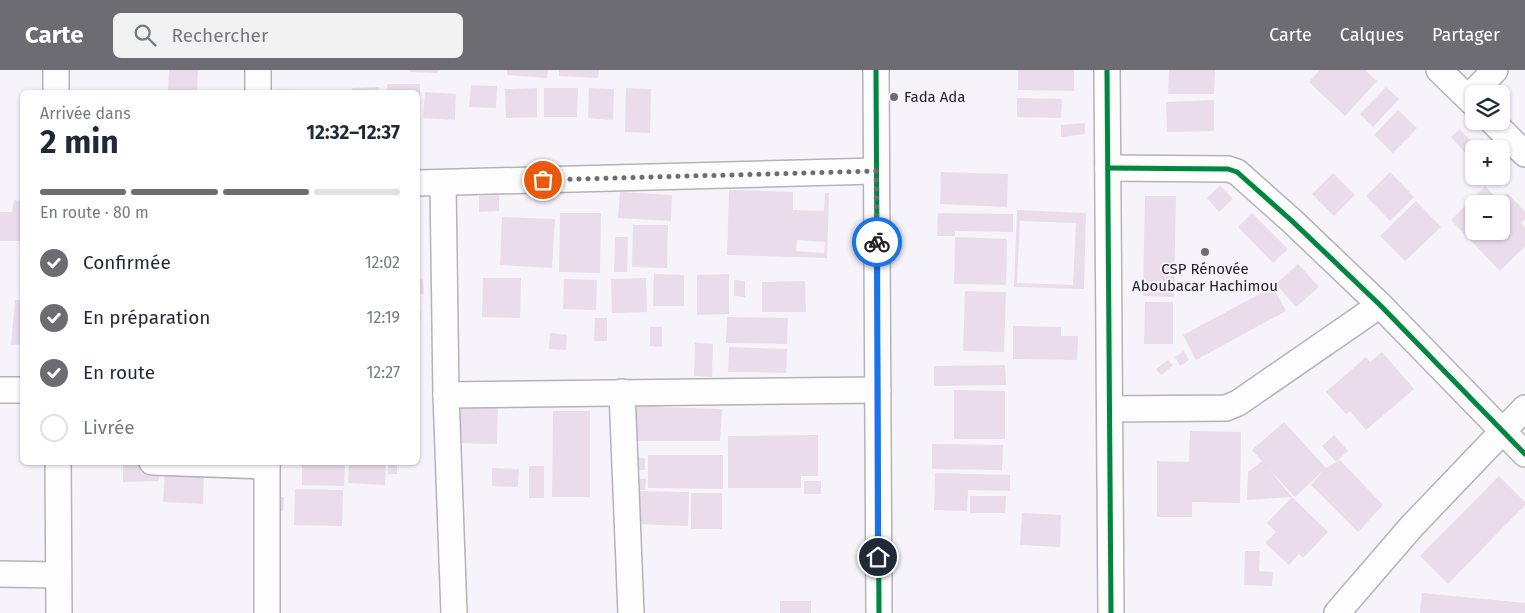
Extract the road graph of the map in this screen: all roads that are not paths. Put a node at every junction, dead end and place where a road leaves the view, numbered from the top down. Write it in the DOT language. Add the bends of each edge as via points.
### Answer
graph roads {
  1 [pos="56,70"];
  2 [pos="258,70"];
  3 [pos="876,70"];
  4 [pos="1107,70"];
  5 [pos="1439,70"];
  6 [pos="1495,70"];
  7 [pos="1483,85"];
  8 [pos="56,90"];
  9 [pos="258,90"];
  10 [pos="1465,95"];
  11 [pos="1501,130"];
  12 [pos="1525,154"];
  13 [pos="1108,168"];
  14 [pos="876,171"];
  15 [pos="420,183"];
  16 [pos="443,183"];
  17 [pos="1380,305"];
  18 [pos="0,390"];
  19 [pos="20,390"];
  20 [pos="878,390"];
  21 [pos="622,392"];
  22 [pos="446,395"];
  23 [pos="1525,408"];
  24 [pos="1110,409"];
  25 [pos="1502,432"];
  26 [pos="1525,454"];
  27 [pos="58,465"];
  28 [pos="267,465"];
  29 [pos="0,574"];
  30 [pos="58,575"];
  31 [pos="58,613"];
  32 [pos="267,613"];
  33 [pos="454,613"];
  34 [pos="631,613"];
  35 [pos="879,613"];
  36 [pos="1111,613"];
  37 [pos="1337,613"];
  1 -- 8 [label="street"];
  2 -- 9 [label="street"];
  3 -- 14 [label="street"];
  4 -- 13 [label="street"];
  5 -- 10 [label="street"];
  6 -- 7 [label="street"];
  11 -- 12 [label="street"];
  13 -- 17 [label="street" via="1228,169 1237,172"];
  13 -- 24 [label="street"];
  14 -- 16 [label="street"];
  14 -- 20 [label="street"];
  15 -- 16 [label="street"];
  16 -- 22 [label="street"];
  17 -- 24 [label="street" via="1238,403 1226,408"];
  17 -- 25 [label="street"];
  18 -- 19 [label="street"];
  20 -- 21 [label="street"];
  20 -- 35 [label="street"];
  21 -- 22 [label="street"];
  21 -- 34 [label="street"];
  22 -- 33 [label="street"];
  23 -- 25 [label="street"];
  24 -- 36 [label="street"];
  25 -- 26 [label="street"];
  25 -- 37 [label="street" via="1412,526"];
  27 -- 30 [label="street"];
  28 -- 32 [label="street"];
  29 -- 30 [label="street"];
  30 -- 31 [label="street"];
}
